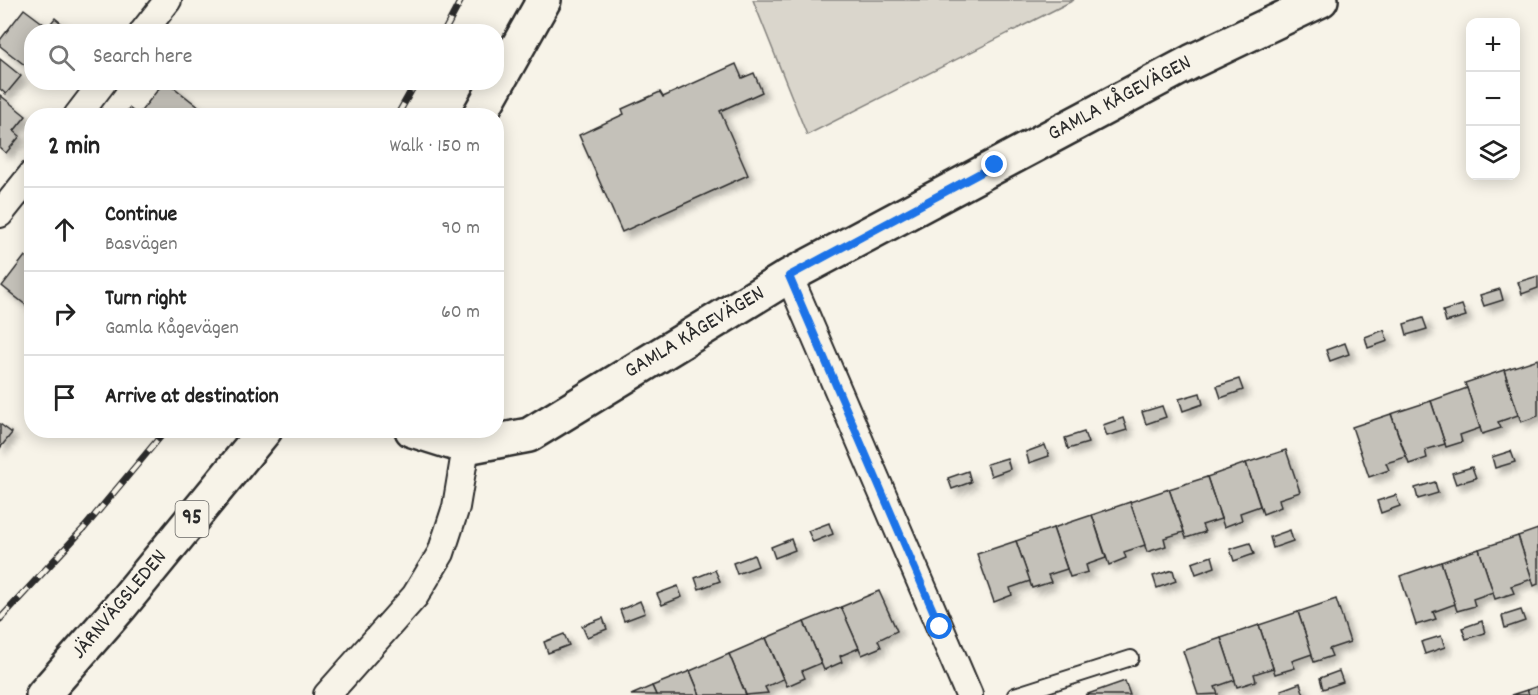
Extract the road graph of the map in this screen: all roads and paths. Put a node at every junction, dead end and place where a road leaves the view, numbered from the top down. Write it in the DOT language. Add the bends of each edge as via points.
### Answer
graph roads {
  1 [pos="168,0"];
  2 [pos="544,0"];
  3 [pos="1321,0"];
  4 [pos="149,24"];
  5 [pos="504,71"];
  6 [pos="97,90"];
  7 [pos="494,90"];
  8 [pos="83,108"];
  9 [pos="483,108"];
  10 [pos="24,184"];
  11 [pos="0,214"];
  12 [pos="789,276"];
  13 [pos="258,438"];
  14 [pos="437,438"];
  15 [pos="466,447"];
  16 [pos="1131,658"];
  17 [pos="43,695"];
  18 [pos="327,695"];
  19 [pos="969,695"];
  20 [pos="1015,695"];
  1 -- 4 [label="street"];
  2 -- 5 [label="street"];
  3 -- 12 [label="street, GAMLA KÅGEVÄGEN" via="1191,62"];
  6 -- 8 [label="street"];
  7 -- 9 [label="street"];
  10 -- 11 [label="street"];
  12 -- 15 [label="street, GAMLA KÅGEVÄGEN" via="529,435"];
  12 -- 19 [label="street"];
  13 -- 17 [label="street, JÄRNVÄGSLEDEN / 95"];
  14 -- 15 [label="street, GAMLA KÅGEVÄGEN"];
  15 -- 18 [label="street" via="456,507 441,553 415,596"];
  16 -- 20 [label="lane"];
}
